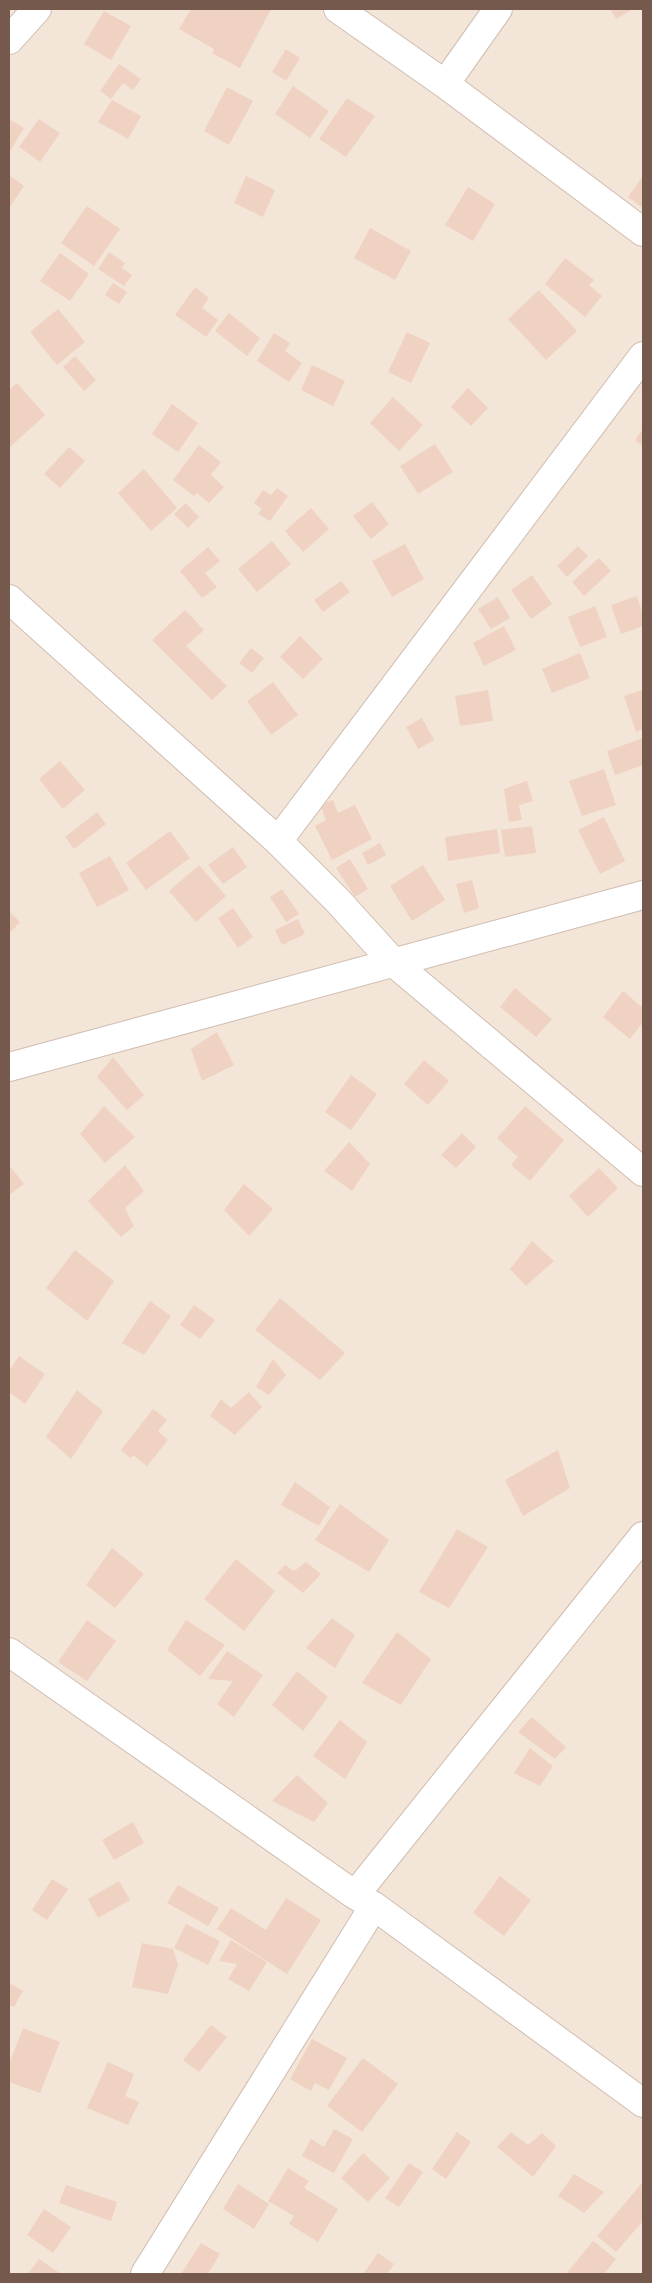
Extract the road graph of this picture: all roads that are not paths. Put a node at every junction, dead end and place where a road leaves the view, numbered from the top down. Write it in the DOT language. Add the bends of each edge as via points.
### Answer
graph roads {
  1 [pos="37,9"];
  2 [pos="338,9"];
  3 [pos="498,9"];
  4 [pos="9,40"];
  5 [pos="445,84"];
  6 [pos="643,232"];
  7 [pos="643,356"];
  8 [pos="9,599"];
  9 [pos="278,841"];
  10 [pos="643,895"];
  11 [pos="394,963"];
  12 [pos="9,1067"];
  13 [pos="643,1172"];
  14 [pos="643,1536"];
  15 [pos="9,1652"];
  16 [pos="365,1900"];
  17 [pos="643,2103"];
  18 [pos="145,2274"];
  1 -- 4 [label="street"];
  2 -- 5 [label="street"];
  3 -- 5 [label="street"];
  5 -- 6 [label="street"];
  7 -- 9 [label="street"];
  8 -- 9 [label="street"];
  9 -- 11 [label="street"];
  10 -- 11 [label="street"];
  11 -- 12 [label="street"];
  11 -- 13 [label="street"];
  14 -- 16 [label="street"];
  15 -- 16 [label="street"];
  16 -- 17 [label="street"];
  16 -- 18 [label="street"];
}
